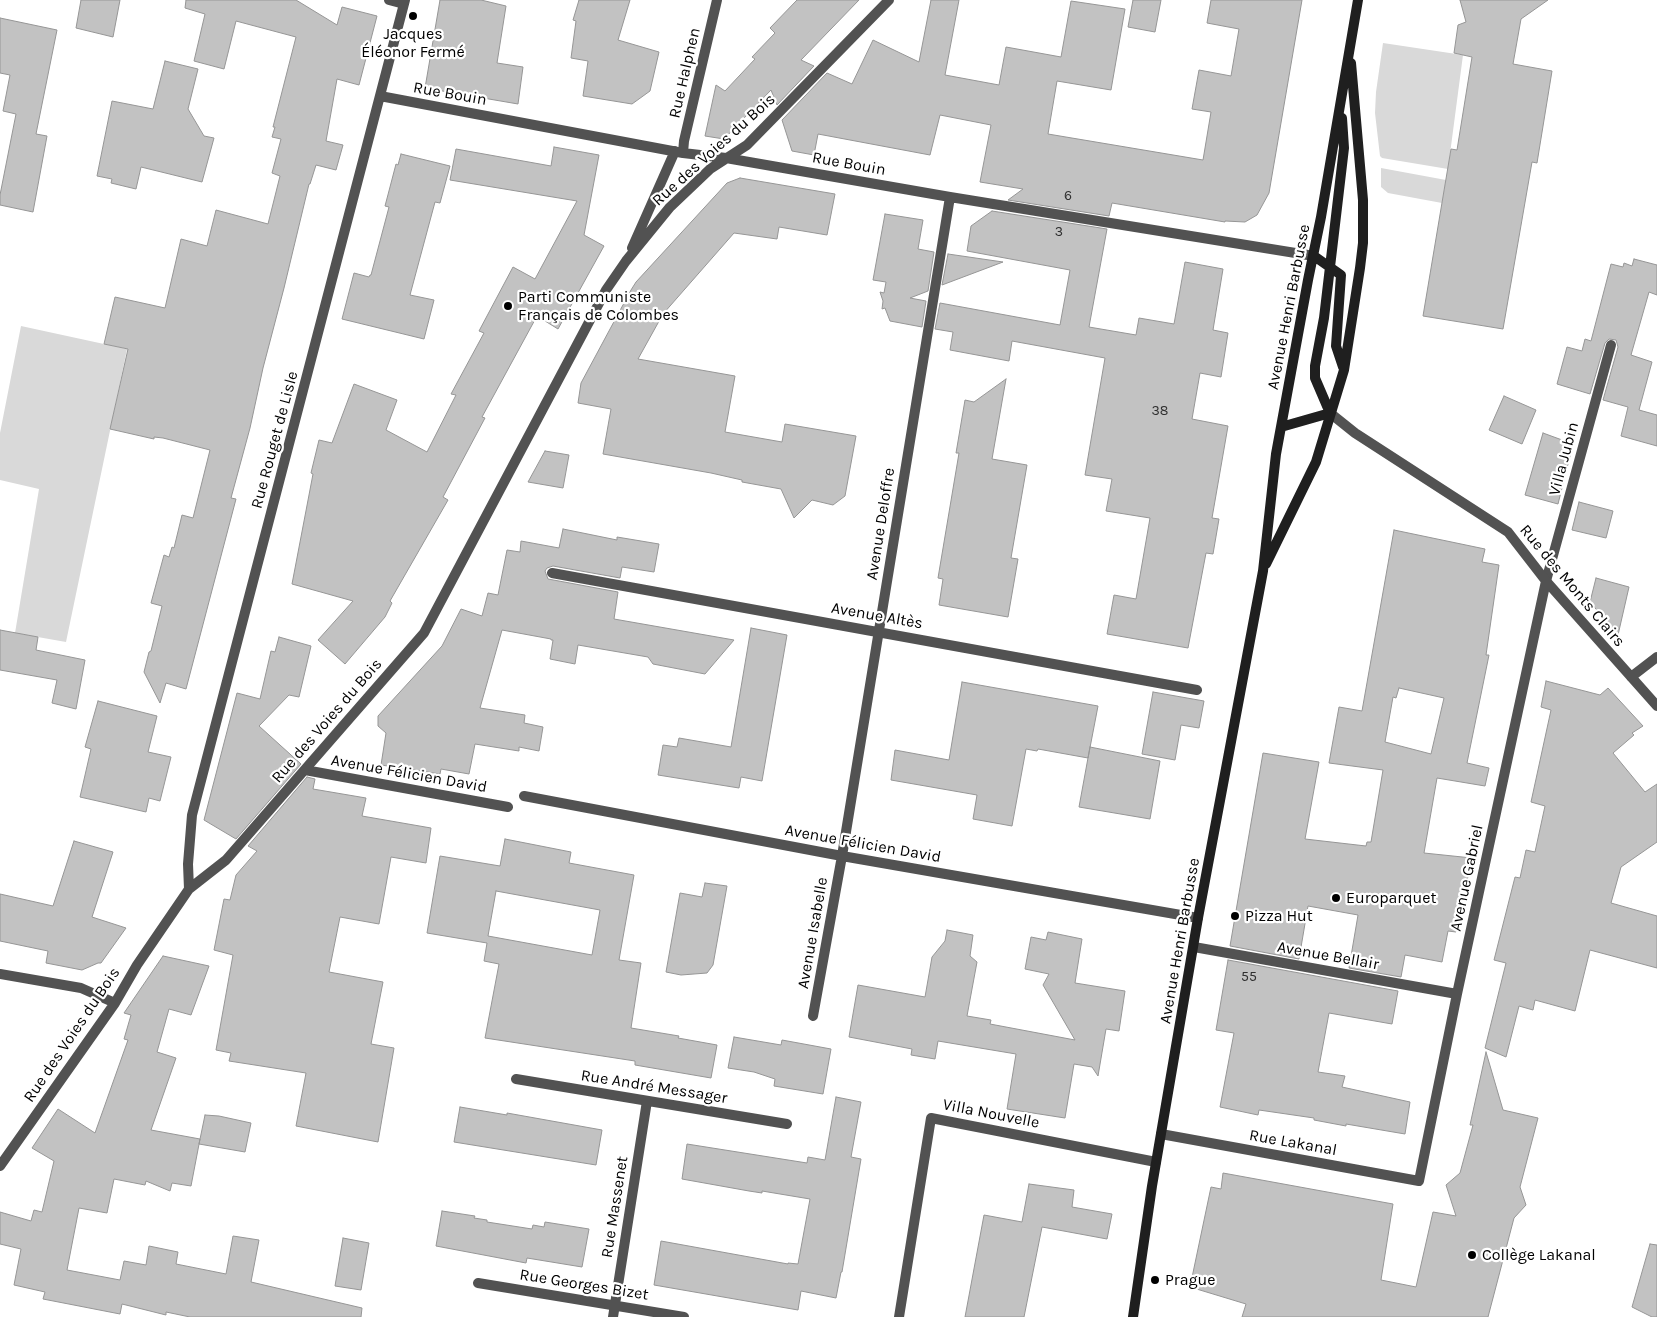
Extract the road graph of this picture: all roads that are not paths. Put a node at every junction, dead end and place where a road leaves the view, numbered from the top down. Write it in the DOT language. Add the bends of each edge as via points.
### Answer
graph roads {
  1 [pos="389,0"];
  2 [pos="717,0"];
  3 [pos="889,0"];
  4 [pos="1358,0"];
  5 [pos="405,2"];
  6 [pos="1350,49"];
  7 [pos="380,96"];
  8 [pos="1341,99"];
  9 [pos="679,152"];
  10 [pos="726,158"];
  11 [pos="950,197"];
  12 [pos="1314,256"];
  13 [pos="626,261"];
  14 [pos="1330,267"];
  15 [pos="1611,345"];
  16 [pos="1344,370"];
  17 [pos="1330,413"];
  18 [pos="1281,427"];
  19 [pos="1263,572"];
  20 [pos="552,573"];
  21 [pos="1546,581"];
  22 [pos="879,632"];
  23 [pos="1657,657"];
  24 [pos="1631,677"];
  25 [pos="1197,690"];
  26 [pos="1657,706"];
  27 [pos="305,770"];
  28 [pos="524,796"];
  29 [pos="508,807"];
  30 [pos="842,856"];
  31 [pos="189,889"];
  32 [pos="1198,918"];
  33 [pos="1194,947"];
  34 [pos="0,974"];
  35 [pos="1457,994"];
  36 [pos="115,1003"];
  37 [pos="813,1016"];
  38 [pos="516,1079"];
  39 [pos="647,1101"];
  40 [pos="786,1124"];
  41 [pos="1161,1134"];
  42 [pos="1156,1162"];
  43 [pos="0,1166"];
  44 [pos="1419,1181"];
  45 [pos="478,1283"];
  46 [pos="614,1306"];
  47 [pos="613,1317"];
  48 [pos="684,1317"];
  49 [pos="899,1317"];
  50 [pos="1133,1317"];
  1 -- 5 [label="street"];
  2 -- 9 [label="street, Rue Halphen"];
  3 -- 10 [label="street, Rue des Voies du Bois" via="747,144"];
  4 -- 6 [label="main road, Avenue Henri Barbusse"];
  5 -- 7 [label="street, Rue Rouget de Lisle"];
  6 -- 8 [label="main road, Avenue Henri Barbusse"];
  6 -- 16 [label="main road, Avenue Henri Barbusse" via="1364,200 1362,252"];
  7 -- 9 [label="street, Rue Bouin"];
  7 -- 31 [label="street, Rue Rouget de Lisle" via="192,815"];
  8 -- 12 [label="main road, Avenue Henri Barbusse"];
  8 -- 14 [label="main road" via="1344,148"];
  9 -- 10 [label="street, Rue Bouin"];
  9 -- 13 [label="street, Rue des Voies du Bois"];
  10 -- 11 [label="street, Rue Bouin"];
  10 -- 13 [label="street, Rue des Voies du Bois" via="670,207"];
  11 -- 12 [label="street, Rue Bouin"];
  11 -- 22 [label="street, Avenue Deloffre"];
  12 -- 14 [label="main road"];
  12 -- 18 [label="main road, Avenue Henri Barbusse"];
  13 -- 27 [label="street, Rue des Voies du Bois" via="606,290 424,632"];
  14 -- 16 [label="main road" via="1341,275 1336,346"];
  14 -- 17 [label="main road" via="1315,366 1315,378"];
  15 -- 21 [label="street, Villa Jubin"];
  16 -- 17 [label="main road, Avenue Henri Barbusse"];
  17 -- 18 [label="main road"];
  17 -- 19 [label="main road, Avenue Henri Barbusse" via="1316,462"];
  17 -- 21 [label="street, Rue des Monts Clairs" via="1355,433 1508,532"];
  18 -- 19 [label="main road, Avenue Henri Barbusse"];
  19 -- 32 [label="main road, Avenue Henri Barbusse"];
  20 -- 22 [label="street, Avenue Altès"];
  21 -- 24 [label="street, Rue des Monts Clairs"];
  21 -- 35 [label="street, Avenue Gabriel"];
  22 -- 25 [label="street, Avenue Altès"];
  22 -- 30 [label="street, Avenue Deloffre"];
  23 -- 24 [label="street"];
  24 -- 26 [label="street, Rue des Monts Clairs"];
  27 -- 29 [label="street, Avenue Félicien David"];
  27 -- 31 [label="street, Rue des Voies du Bois" via="226,860"];
  28 -- 30 [label="street, Avenue Félicien David"];
  30 -- 32 [label="street, Avenue Félicien David"];
  30 -- 37 [label="street, Avenue Isabelle"];
  31 -- 36 [label="street, Rue des Voies du Bois"];
  32 -- 33 [label="main road, Avenue Henri Barbusse"];
  33 -- 35 [label="street, Avenue Bellair"];
  33 -- 41 [label="main road, Avenue Henri Barbusse"];
  34 -- 36 [label="street" via="81,988"];
  35 -- 44 [label="street, Avenue Gabriel"];
  36 -- 43 [label="street, Rue des Voies du Bois"];
  38 -- 39 [label="street, Rue André Messager"];
  39 -- 40 [label="street, Rue André Messager"];
  39 -- 46 [label="street, Rue Massenet"];
  41 -- 42 [label="main road, Avenue Henri Barbusse"];
  41 -- 44 [label="street, Rue Lakanal"];
  42 -- 49 [label="street, Villa Nouvelle" via="931,1118"];
  42 -- 50 [label="main road, Avenue Henri Barbusse"];
  45 -- 46 [label="street, Rue Georges Bizet"];
  46 -- 47 [label="street, Rue Massenet"];
  46 -- 48 [label="street, Rue Georges Bizet"];
}
